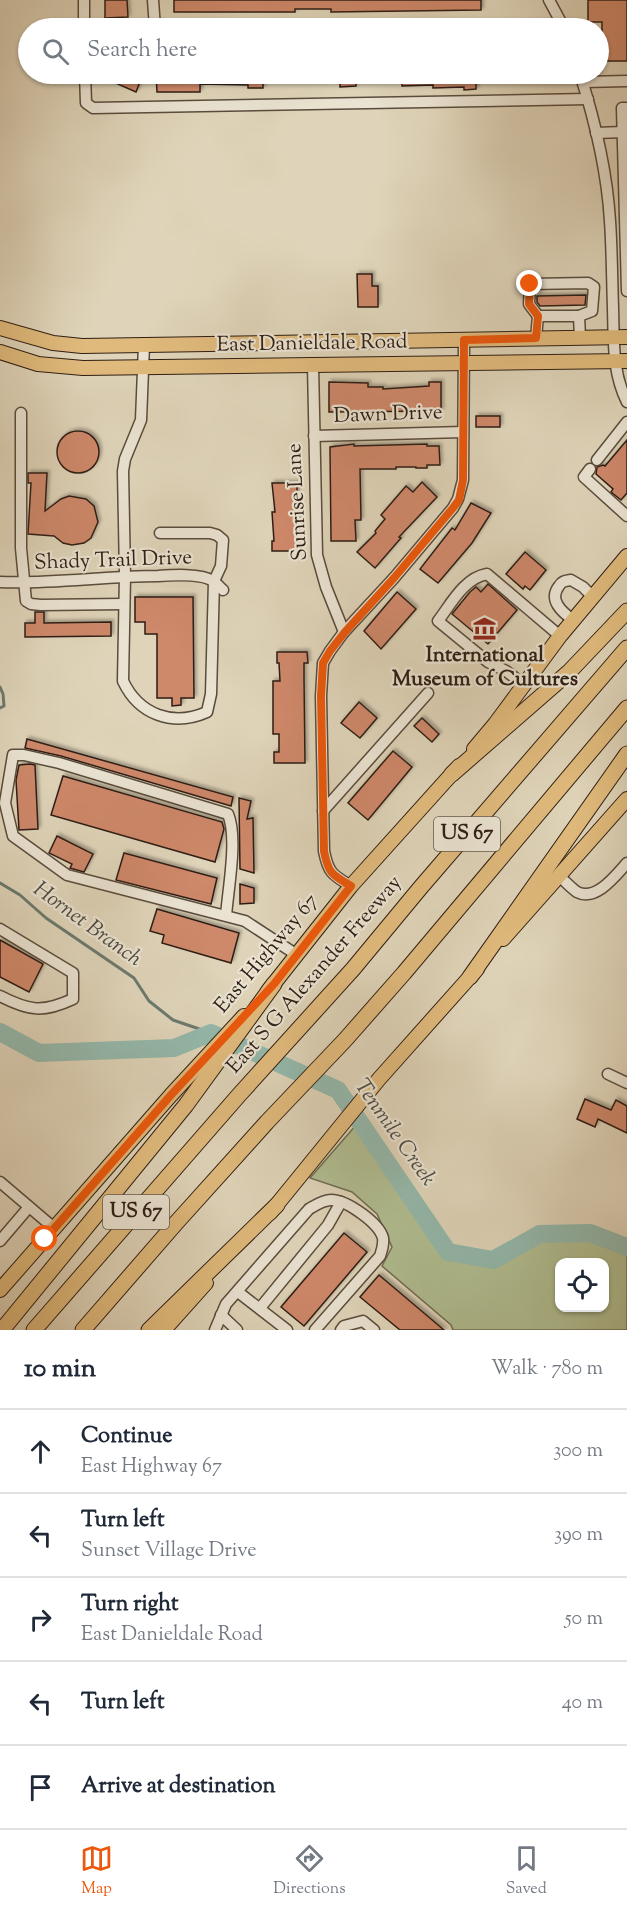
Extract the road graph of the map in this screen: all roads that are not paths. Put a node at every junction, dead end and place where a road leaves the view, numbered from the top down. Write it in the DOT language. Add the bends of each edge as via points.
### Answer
graph roads {
  1 [pos="84,0"];
  2 [pos="153,0"];
  3 [pos="549,0"];
  4 [pos="84,18"];
  5 [pos="154,18"];
  6 [pos="559,18"];
  7 [pos="609,80"];
  8 [pos="627,81"];
  9 [pos="85,84"];
  10 [pos="583,84"];
  11 [pos="588,99"];
  12 [pos="627,108"];
  13 [pos="623,132"];
  14 [pos="596,133"];
  15 [pos="610,220"];
  16 [pos="625,220"];
  17 [pos="594,287"];
  18 [pos="612,288"];
  19 [pos="627,291"];
  20 [pos="538,316"];
  21 [pos="579,316"];
  22 [pos="0,328"];
  23 [pos="620,337"];
  24 [pos="536,338"];
  25 [pos="580,338"];
  26 [pos="464,340"];
  27 [pos="390,341"];
  28 [pos="144,345"];
  29 [pos="0,352"];
  30 [pos="620,361"];
  31 [pos="464,363"];
  32 [pos="390,364"];
  33 [pos="313,365"];
  34 [pos="143,368"];
  35 [pos="627,402"];
  36 [pos="21,413"];
  37 [pos="627,422"];
  38 [pos="463,432"];
  39 [pos="314,436"];
  40 [pos="597,460"];
  41 [pos="590,469"];
  42 [pos="627,516"];
  43 [pos="160,533"];
  44 [pos="627,556"];
  45 [pos="124,576"];
  46 [pos="213,581"];
  47 [pos="0,582"];
  48 [pos="23,583"];
  49 [pos="223,590"];
  50 [pos="593,597"];
  51 [pos="124,604"];
  52 [pos="627,611"];
  53 [pos="573,620"];
  54 [pos="345,632"];
  55 [pos="560,636"];
  56 [pos="627,648"];
  57 [pos="523,684"];
  58 [pos="428,693"];
  59 [pos="627,708"];
  60 [pos="627,754"];
  61 [pos="452,774"];
  62 [pos="627,799"];
  63 [pos="323,811"];
  64 [pos="627,863"];
  65 [pos="559,876"];
  66 [pos="351,886"];
  67 [pos="226,916"];
  68 [pos="0,929"];
  69 [pos="297,955"];
  70 [pos="470,977"];
  71 [pos="274,984"];
  72 [pos="0,996"];
  73 [pos="608,1074"];
  74 [pos="627,1083"];
  75 [pos="0,1182"];
  76 [pos="341,1202"];
  77 [pos="277,1205"];
  78 [pos="29,1207"];
  79 [pos="54,1228"];
  80 [pos="0,1241"];
  81 [pos="0,1290"];
  82 [pos="238,1292"];
  83 [pos="260,1308"];
  84 [pos="221,1315"];
  85 [pos="2,1330"];
  86 [pos="34,1330"];
  87 [pos="83,1330"];
  88 [pos="149,1330"];
  89 [pos="164,1330"];
  90 [pos="215,1330"];
  91 [pos="237,1330"];
  92 [pos="287,1330"];
  93 [pos="315,1330"];
  94 [pos="341,1330"];
  95 [pos="374,1330"];
  1 -- 4 [label="street"];
  2 -- 5 [label="street"];
  3 -- 6 [label="street"];
  7 -- 8 [label="street"];
  9 -- 11 [label="street" via="86,103 93,108"];
  10 -- 11 [label="street"];
  11 -- 14 [label="street"];
  12 -- 13 [label="street" via="622,108"];
  13 -- 14 [label="street"];
  13 -- 16 [label="street"];
  14 -- 15 [label="street"];
  15 -- 16 [label="street"];
  15 -- 18 [label="street"];
  16 -- 19 [label="street"];
  17 -- 18 [label="street"];
  17 -- 20 [label="street" via="588,283 530,284 529,304"];
  17 -- 21 [label="street" via="592,311"];
  18 -- 23 [label="street"];
  20 -- 21 [label="street"];
  20 -- 24 [label="street"];
  21 -- 25 [label="street"];
  22 -- 28 [label="main road, East Danieldale Road" via="54,343"];
  23 -- 25 [label="main road, East Danieldale Road"];
  23 -- 30 [label="street"];
  24 -- 25 [label="main road, East Danieldale Road"];
  24 -- 26 [label="main road, East Danieldale Road"];
  26 -- 27 [label="main road, East Danieldale Road"];
  26 -- 31 [label="street"];
  27 -- 28 [label="main road, East Danieldale Road"];
  27 -- 32 [label="main road"];
  28 -- 34 [label="street"];
  29 -- 34 [label="main road, East Danieldale Road" via="38,364"];
  30 -- 31 [label="main road, East Danieldale Road"];
  30 -- 35 [label="street" via="620,388"];
  31 -- 32 [label="main road, East Danieldale Road"];
  31 -- 38 [label="street"];
  32 -- 33 [label="main road, East Danieldale Road"];
  33 -- 34 [label="main road, East Danieldale Road"];
  33 -- 39 [label="street, Sunrise Lane"];
  34 -- 45 [label="street" via="141,420 124,459"];
  36 -- 48 [label="street"];
  37 -- 40 [label="street"];
  38 -- 39 [label="street, Dawn Drive"];
  38 -- 54 [label="street" via="459,500"];
  39 -- 54 [label="street, Sunrise Lane" via="317,555"];
  41 -- 42 [label="street" via="584,477"];
  43 -- 46 [label="street" via="210,533 223,540 221,566"];
  44 -- 50 [label="main road, East Highway 67"];
  45 -- 46 [label="street, Shady Trail Drive" via="181,575"];
  45 -- 48 [label="street, Shady Trail Drive"];
  45 -- 51 [label="street"];
  46 -- 49 [label="street, Shady Trail Drive"];
  46 -- 51 [label="street" via="211,694 207,712 196,717 155,715 128,692 123,681"];
  47 -- 48 [label="street, Shady Trail Drive"];
  48 -- 51 [label="street" via="26,601 31,604"];
  50 -- 53 [label="main road, East Highway 67"];
  50 -- 53 [label="street" via="571,580 561,582 554,600"];
  52 -- 61 [label="highway" via="569,672"];
  53 -- 55 [label="main road, East Highway 67"];
  54 -- 63 [label="street" via="323,663 321,675"];
  55 -- 57 [label="main road, East Highway 67"];
  55 -- 57 [label="street" via="487,574 469,582 438,621 488,662"];
  56 -- 86 [label="highway, East S G Alexander Freeway / US 67"];
  57 -- 61 [label="main road, East Highway 67"];
  58 -- 63 [label="street"];
  59 -- 87 [label="highway, US 67" via="345,1040"];
  60 -- 70 [label="highway"];
  61 -- 66 [label="main road, East Highway 67"];
  62 -- 65 [label="main road"];
  63 -- 66 [label="street" via="324,851 329,870"];
  64 -- 65 [label="street" via="597,892 589,894 578,892"];
  65 -- 70 [label="main road"];
  66 -- 69 [label="main road, East Highway 67"];
  67 -- 67 [label="street" via="67,875 13,836 4,803 13,755 59,763 228,814 232,823"];
  67 -- 69 [label="street" via="245,921"];
  68 -- 72 [label="street" via="73,973 74,999 56,1007 24,1008"];
  69 -- 71 [label="main road, East Highway 67"];
  70 -- 77 [label="main road" via="379,1079"];
  71 -- 79 [label="main road, East Highway 67"];
  71 -- 85 [label="highway" via="186,1105"];
  73 -- 74 [label="street"];
  75 -- 78 [label="street"];
  76 -- 82 [label="street" via="318,1203 309,1209"];
  76 -- 83 [label="street" via="328,1224"];
  76 -- 93 [label="street" via="373,1222 382,1236 383,1247 380,1256"];
  77 -- 88 [label="highway"];
  77 -- 89 [label="main road"];
  78 -- 79 [label="street"];
  78 -- 80 [label="street"];
  79 -- 81 [label="main road, East Highway 67"];
  82 -- 83 [label="street"];
  82 -- 84 [label="street"];
  83 -- 92 [label="street"];
  84 -- 90 [label="street"];
  84 -- 91 [label="street"];
  94 -- 95 [label="street" via="363,1321"];
}
